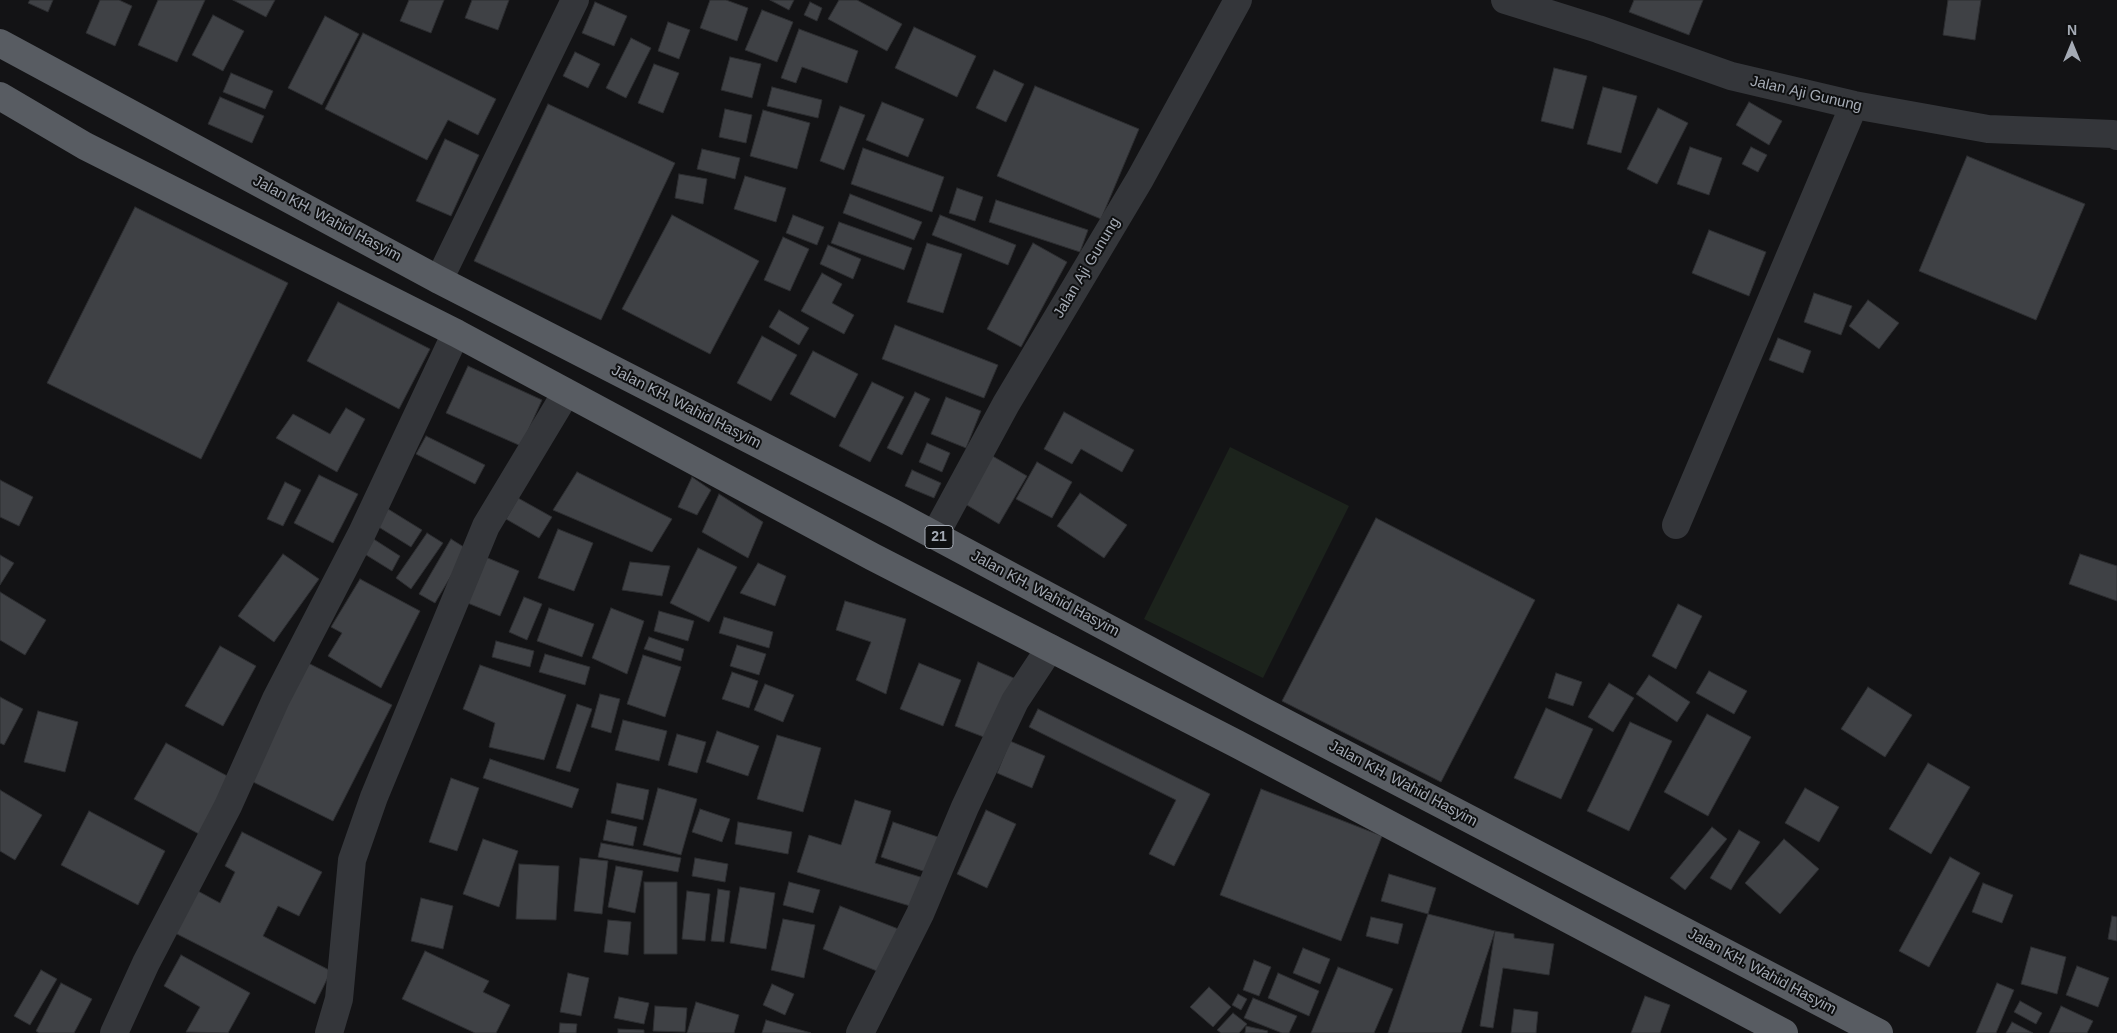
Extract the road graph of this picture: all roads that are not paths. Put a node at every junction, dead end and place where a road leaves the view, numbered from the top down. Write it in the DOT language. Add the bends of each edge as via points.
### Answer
graph roads {
  1 [pos="575,0"];
  2 [pos="1238,0"];
  3 [pos="1505,0"];
  4 [pos="0,43"];
  5 [pos="0,96"];
  6 [pos="1854,105"];
  7 [pos="2117,136"];
  8 [pos="439,280"];
  9 [pos="456,333"];
  10 [pos="566,394"];
  11 [pos="1676,525"];
  12 [pos="934,535"];
  13 [pos="1050,648"];
  14 [pos="1257,708"];
  15 [pos="1237,744"];
  16 [pos="114,1033"];
  17 [pos="329,1033"];
  18 [pos="860,1033"];
  19 [pos="1784,1033"];
  20 [pos="1878,1033"];
  1 -- 8 [label="street"];
  2 -- 12 [label="street, Jalan Aji Gunung" via="1140,179 1006,404"];
  3 -- 6 [label="street, Jalan Aji Gunung" via="1731,76"];
  4 -- 8 [label="highway, Jalan KH. Wahid Hasyim / 21"];
  5 -- 9 [label="highway" via="85,146"];
  6 -- 7 [label="street, Jalan Aji Gunung" via="1988,129"];
  6 -- 11 [label="street"];
  8 -- 12 [label="highway, Jalan KH. Wahid Hasyim / 21"];
  9 -- 10 [label="highway"];
  9 -- 16 [label="street" via="362,533 276,699 228,806"];
  10 -- 13 [label="highway"];
  10 -- 17 [label="street" via="486,526 374,797 352,860 340,999"];
  12 -- 14 [label="highway, Jalan KH. Wahid Hasyim / 21"];
  13 -- 15 [label="highway"];
  13 -- 18 [label="street" via="1007,718 920,914"];
  14 -- 15 [label="highway"];
  14 -- 20 [label="highway, Jalan KH. Wahid Hasyim / 21"];
  15 -- 19 [label="highway"];
}
